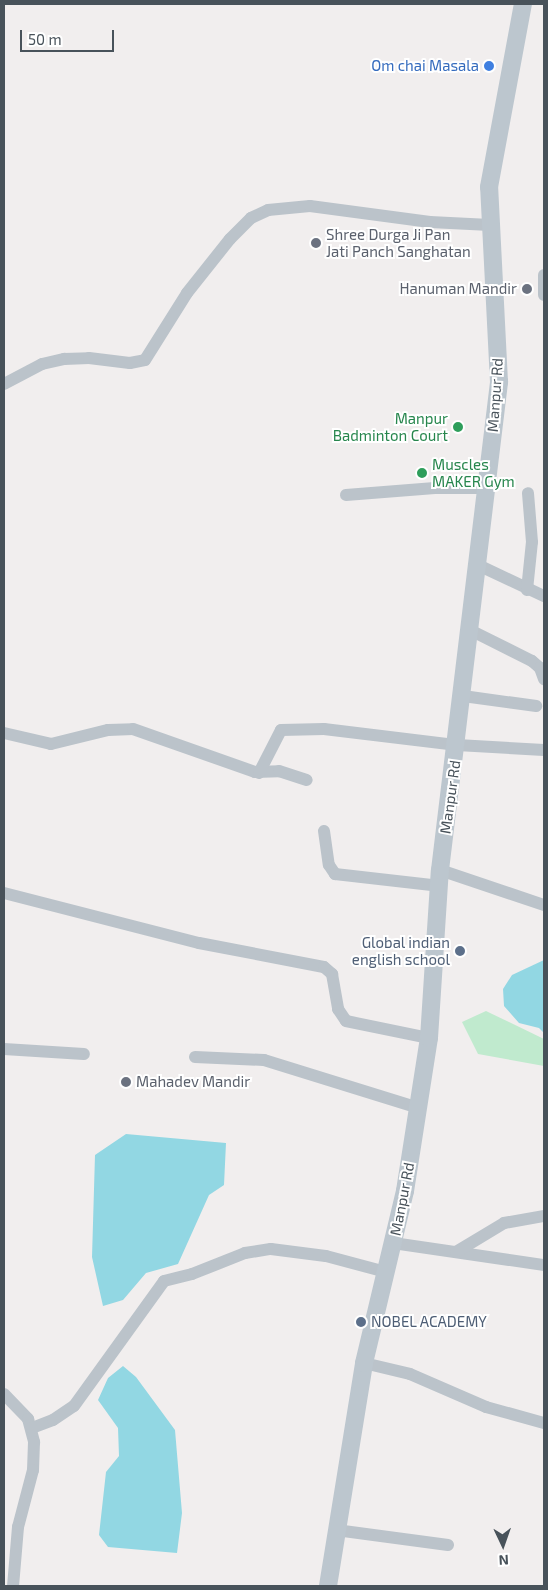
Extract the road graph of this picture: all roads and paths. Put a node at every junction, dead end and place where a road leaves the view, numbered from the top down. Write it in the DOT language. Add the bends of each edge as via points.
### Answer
graph roads {
  1 [pos="523,4"];
  2 [pos="490,225"];
  3 [pos="544,274"];
  4 [pos="544,295"];
  5 [pos="4,384"];
  6 [pos="486,488"];
  7 [pos="528,493"];
  8 [pos="346,495"];
  9 [pos="478,565"];
  10 [pos="527,590"];
  11 [pos="544,596"];
  12 [pos="470,630"];
  13 [pos="544,679"];
  14 [pos="463,696"];
  15 [pos="536,706"];
  16 [pos="4,733"];
  17 [pos="457,745"];
  18 [pos="544,750"];
  19 [pos="258,773"];
  20 [pos="307,780"];
  21 [pos="324,831"];
  22 [pos="440,878"];
  23 [pos="4,893"];
  24 [pos="544,905"];
  25 [pos="429,1038"];
  26 [pos="4,1049"];
  27 [pos="84,1054"];
  28 [pos="195,1057"];
  29 [pos="418,1108"];
  30 [pos="544,1216"];
  31 [pos="393,1243"];
  32 [pos="456,1252"];
  33 [pos="544,1265"];
  34 [pos="386,1272"];
  35 [pos="364,1363"];
  36 [pos="4,1394"];
  37 [pos="544,1423"];
  38 [pos="32,1428"];
  39 [pos="336,1530"];
  40 [pos="448,1545"];
  41 [pos="13,1586"];
  42 [pos="328,1586"];
  1 -- 2 [label="main road, Manpur Rd" via="491,167"];
  2 -- 5 [label="street" via="430,222 310,206 268,210 251,218 230,238 187,293 144,360 130,363 89,358 64,359 42,364"];
  2 -- 6 [label="main road, Manpur Rd" via="499,382"];
  3 -- 4 [label="street"];
  6 -- 8 [label="street" via="435,488"];
  6 -- 9 [label="main road, Manpur Rd"];
  7 -- 10 [label="street" via="532,542"];
  9 -- 10 [label="street"];
  9 -- 12 [label="main road, Manpur Rd"];
  10 -- 11 [label="street"];
  12 -- 13 [label="street" via="532,661 540,668"];
  12 -- 14 [label="main road, Manpur Rd"];
  14 -- 15 [label="street"];
  14 -- 17 [label="main road, Manpur Rd"];
  16 -- 19 [label="street" via="51,744 108,730 134,729"];
  17 -- 18 [label="street"];
  17 -- 19 [label="street" via="324,728 281,730"];
  17 -- 22 [label="main road, Manpur Rd"];
  19 -- 20 [label="street" via="279,771"];
  21 -- 22 [label="street" via="332,872"];
  22 -- 24 [label="street"];
  22 -- 25 [label="main road, Manpur Rd"];
  23 -- 25 [label="street" via="199,943 324,967 332,974 338,1008 346,1021"];
  25 -- 29 [label="main road, Manpur Rd"];
  26 -- 27 [label="street"];
  28 -- 29 [label="street" via="264,1060"];
  29 -- 31 [label="main road, Manpur Rd"];
  30 -- 32 [label="street" via="504,1223"];
  31 -- 32 [label="street"];
  31 -- 34 [label="main road, Manpur Rd"];
  32 -- 33 [label="street"];
  34 -- 35 [label="main road, Manpur Rd"];
  34 -- 38 [label="street" via="326,1256 271,1249 245,1252 192,1274 164,1281 74,1406"];
  35 -- 37 [label="street" via="422,1378 486,1407"];
  35 -- 39 [label="main road, Manpur Rd"];
  36 -- 38 [label="street" via="22,1411"];
  38 -- 41 [label="street" via="35,1456 18,1527"];
  39 -- 40 [label="street"];
  39 -- 42 [label="main road, Manpur Rd"];
}
